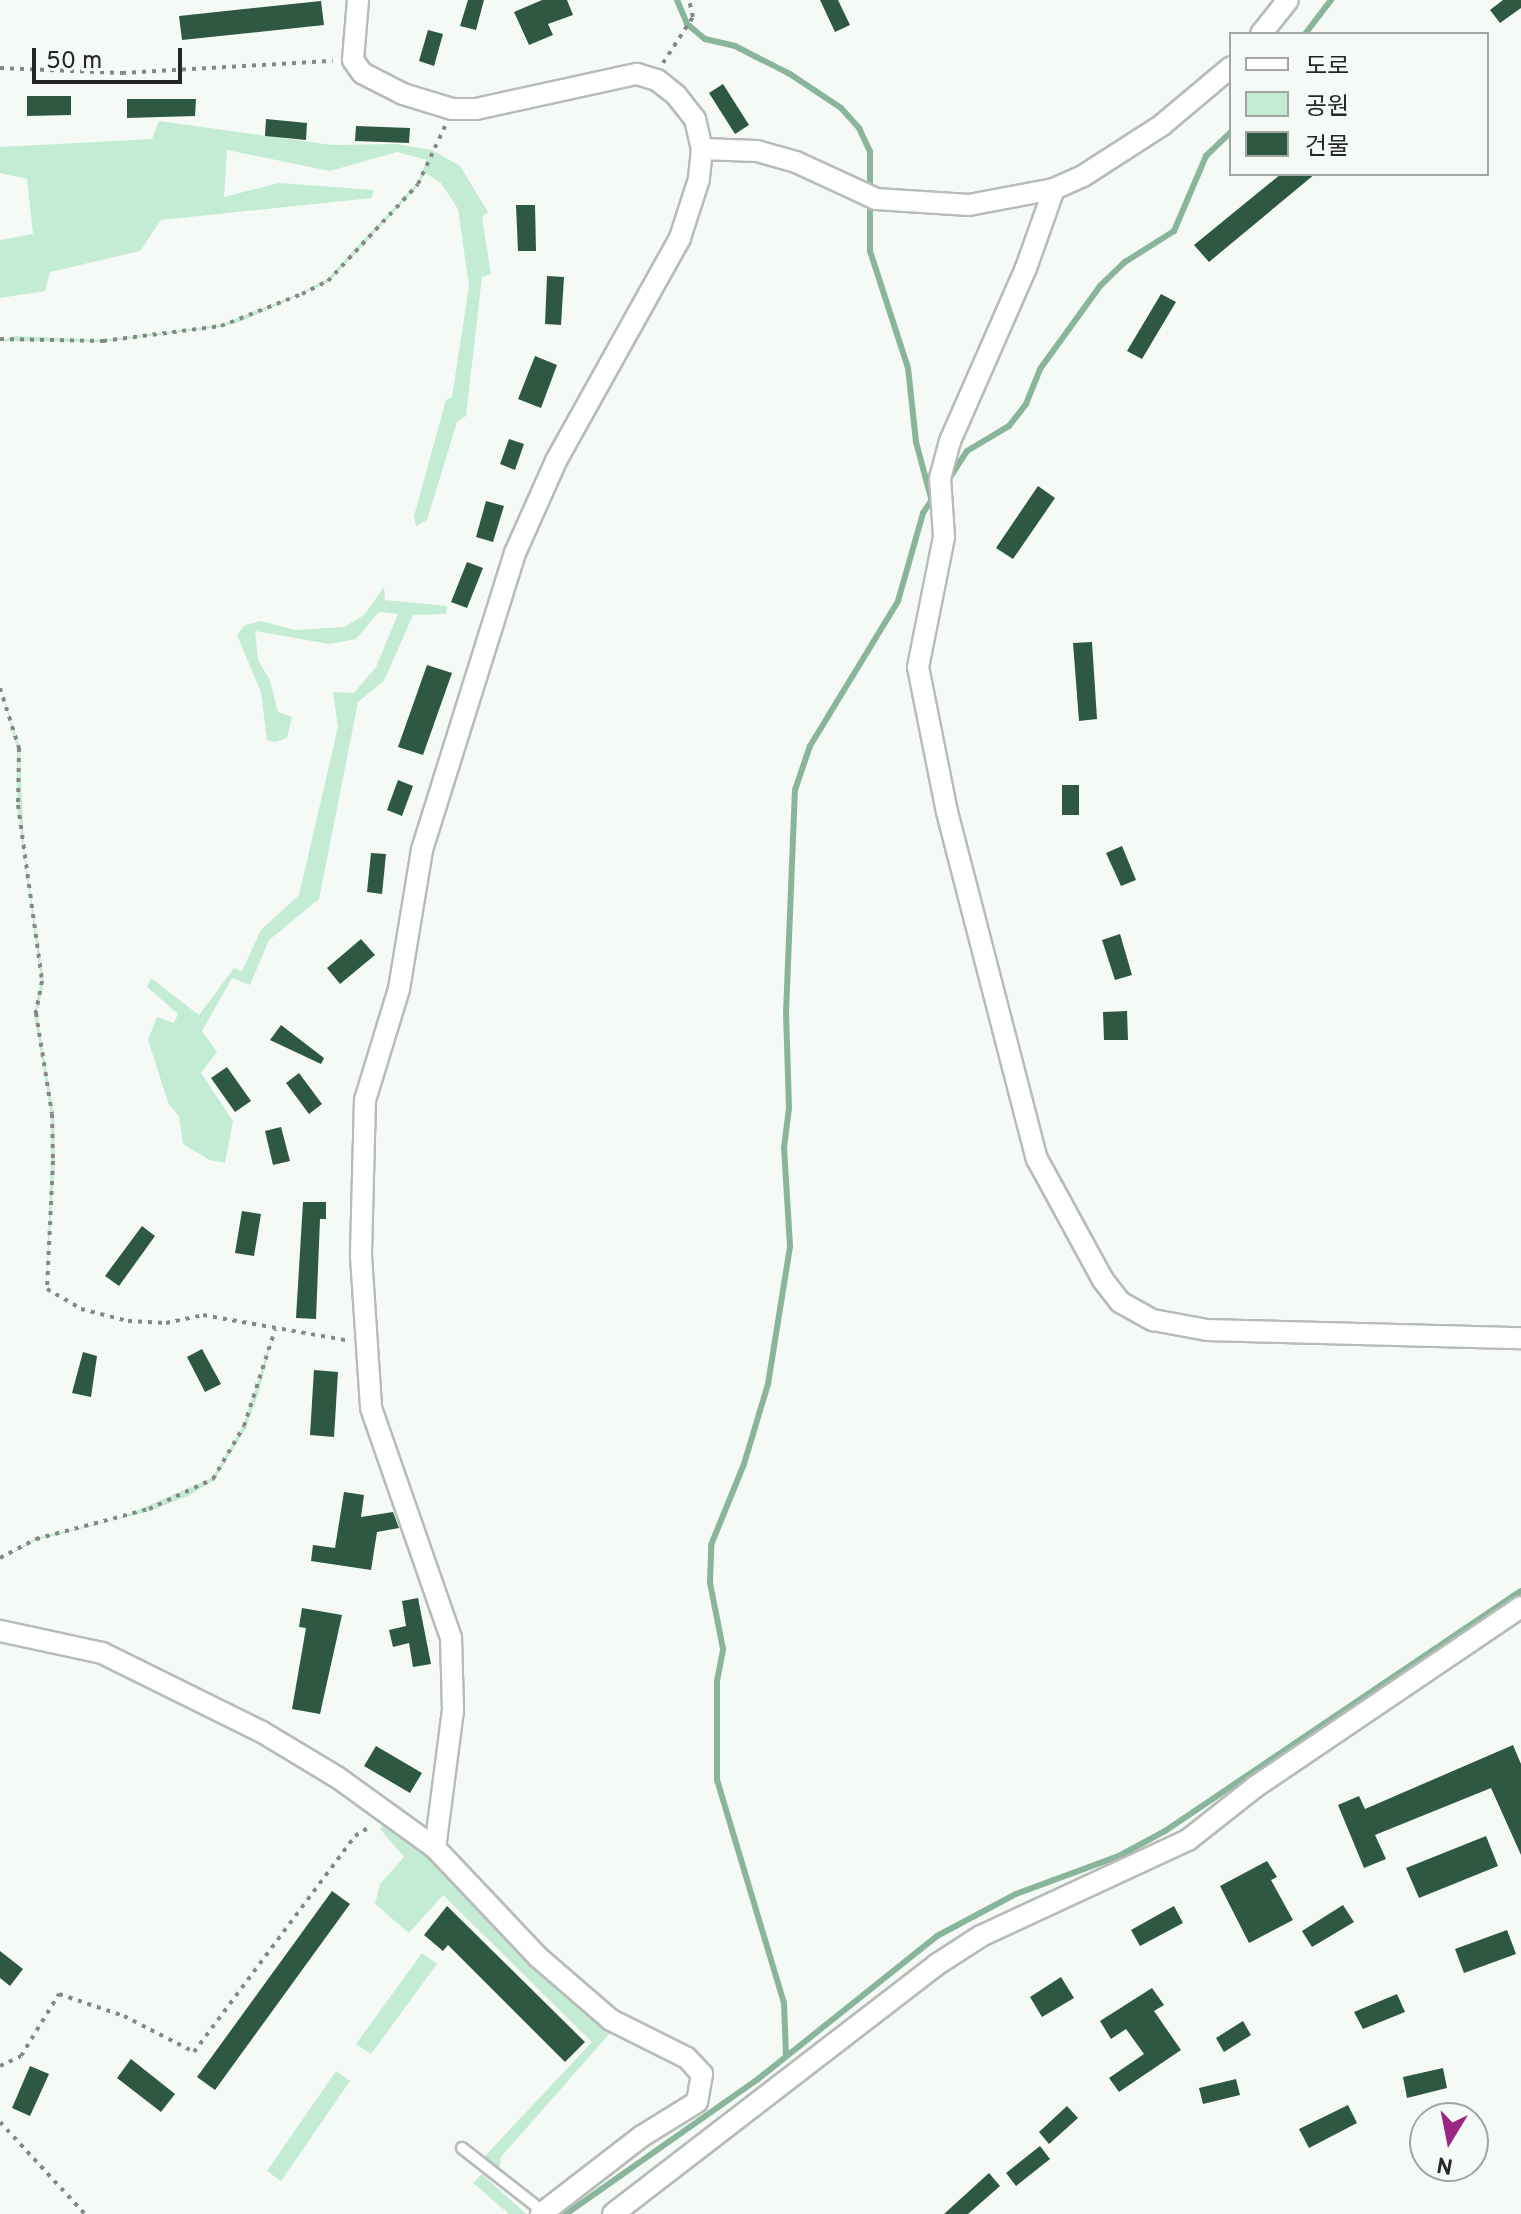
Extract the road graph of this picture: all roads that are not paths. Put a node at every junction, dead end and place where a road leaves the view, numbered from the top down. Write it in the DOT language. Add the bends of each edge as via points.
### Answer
graph roads {
  1 [pos="358,0"];
  2 [pos="1288,0"];
  3 [pos="1263,32"];
  4 [pos="1229,69"];
  5 [pos="702,149"];
  6 [pos="1054,189"];
  7 [pos="1521,1338"];
  8 [pos="1521,1607"];
  9 [pos="0,1631"];
  10 [pos="435,1848"];
  11 [pos="462,2148"];
  12 [pos="541,2212"];
  13 [pos="613,2214"];
  1 -- 5 [label="street" via="353,60 362,73 403,94 452,109 476,109 637,74 657,80 695,119"];
  2 -- 3 [label="street"];
  4 -- 6 [label="street" via="1162,125"];
  5 -- 6 [label="street" via="757,151 796,162 856,193 892,202 969,205"];
  5 -- 10 [label="street" via="699,179 680,238 530,516 437,795 422,850 399,989 365,1100 360,1198 371,1408 451,1638 453,1710"];
  6 -- 7 [label="street" via="1026,268 950,441 940,478 944,537 918,667 950,826 1037,1159 1103,1280 1120,1302 1153,1320 1207,1330"];
  8 -- 13 [label="street" via="1255,1787 1188,1840 981,1936 936,1965"];
  9 -- 10 [label="street" via="102,1653 262,1732"];
  10 -- 12 [label="street" via="538,1957 611,2020 687,2058 702,2074 697,2102"];
  11 -- 12 [label="lane"];
}
